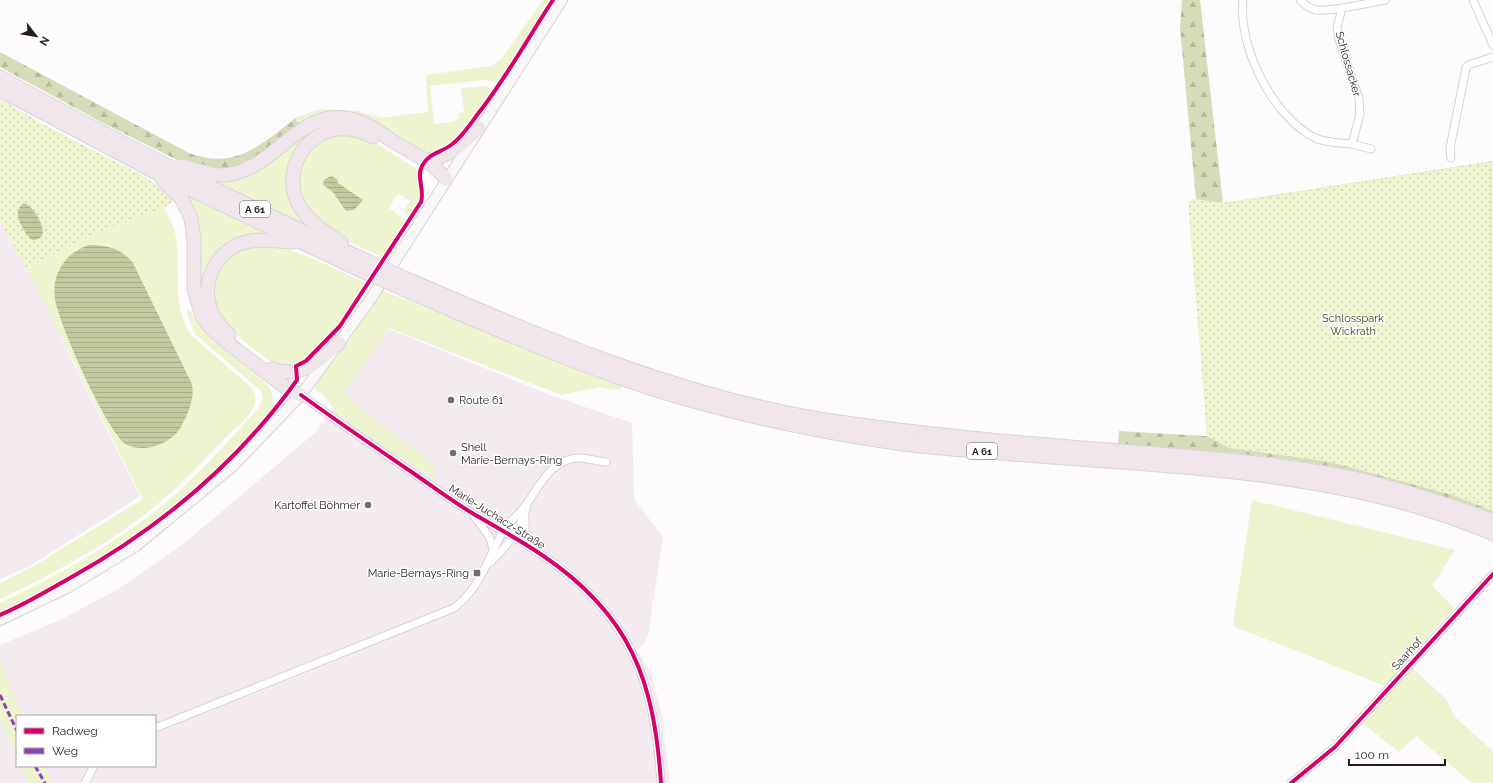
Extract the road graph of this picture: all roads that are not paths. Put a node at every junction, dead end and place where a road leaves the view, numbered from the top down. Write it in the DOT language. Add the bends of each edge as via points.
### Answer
graph roads {
  1 [pos="562,0"];
  2 [pos="1243,0"];
  3 [pos="1300,0"];
  4 [pos="1385,0"];
  5 [pos="1473,0"];
  6 [pos="1342,8"];
  7 [pos="1493,45"];
  8 [pos="1493,57"];
  9 [pos="0,77"];
  10 [pos="0,90"];
  11 [pos="479,128"];
  12 [pos="1352,144"];
  13 [pos="1371,149"];
  14 [pos="1451,158"];
  15 [pos="144,160"];
  16 [pos="426,161"];
  17 [pos="446,179"];
  18 [pos="300,243"];
  19 [pos="365,266"];
  20 [pos="405,284"];
  21 [pos="339,344"];
  22 [pos="272,369"];
  23 [pos="301,395"];
  24 [pos="606,462"];
  25 [pos="527,503"];
  26 [pos="472,513"];
  27 [pos="525,516"];
  28 [pos="1493,521"];
  29 [pos="503,531"];
  30 [pos="1493,534"];
  31 [pos="513,538"];
  32 [pos="494,551"];
  33 [pos="542,555"];
  34 [pos="487,567"];
  35 [pos="1493,574"];
  36 [pos="0,620"];
  37 [pos="156,728"];
  38 [pos="93,767"];
  39 [pos="85,783"];
  40 [pos="661,783"];
  41 [pos="1290,783"];
  1 -- 11 [label="main road"];
  2 -- 12 [label="street" via="1246,39 1254,63 1280,107 1299,127 1316,138 1331,143"];
  3 -- 6 [label="street" via="1316,10"];
  4 -- 6 [label="street"];
  5 -- 7 [label="street"];
  6 -- 12 [label="street, Schlossacker" via="1337,28 1339,39 1359,98 1360,114"];
  8 -- 14 [label="street" via="1468,65 1466,68 1450,148"];
  9 -- 15 [label="highway, A 61"];
  10 -- 15 [label="highway, A 61"];
  11 -- 16 [label="highway" via="449,154"];
  11 -- 17 [label="main road"];
  12 -- 13 [label="street"];
  15 -- 16 [label="highway" via="212,175 234,173 263,160 312,122 346,118 366,124"];
  15 -- 18 [label="highway, A 61"];
  15 -- 19 [label="highway, A 61" via="254,208"];
  15 -- 23 [label="highway" via="181,198 191,218 194,240 194,290 202,316 224,340 285,387"];
  16 -- 17 [label="highway"];
  17 -- 19 [label="highway" via="436,177 374,138 346,128 318,136 303,149 294,165 293,188 297,202 309,218"];
  17 -- 21 [label="main road" via="370,300"];
  18 -- 19 [label="highway, A 61"];
  18 -- 22 [label="highway" via="255,240 236,245 221,256 209,278 208,301 216,318 230,335"];
  19 -- 20 [label="highway, A 61, bridge"];
  20 -- 28 [label="highway, A 61" via="626,368 682,386 760,406 835,422 928,434 1252,462 1306,470 1354,478 1452,506"];
  20 -- 30 [label="highway, A 61" via="527,341 641,384 754,416 906,444 1307,481 1418,507"];
  21 -- 22 [label="highway" via="301,371 284,373"];
  21 -- 23 [label="main road"];
  22 -- 23 [label="highway"];
  23 -- 26 [label="street, Marie-Juchacz-Straße"];
  23 -- 36 [label="main road" via="234,466 136,546 69,588"];
  24 -- 25 [label="street" via="580,458 555,466 546,474"];
  25 -- 27 [label="street"];
  25 -- 29 [label="street"];
  26 -- 29 [label="street, Marie-Juchacz-Straße"];
  26 -- 32 [label="street, Marie-Juchacz-Straße" via="489,536"];
  27 -- 31 [label="street"];
  27 -- 33 [label="street, Marie-Juchacz-Straße" via="525,531"];
  29 -- 31 [label="street, Marie-Juchacz-Straße"];
  29 -- 32 [label="street"];
  31 -- 33 [label="street, Marie-Juchacz-Straße"];
  31 -- 34 [label="street"];
  32 -- 34 [label="street"];
  33 -- 40 [label="street, Marie-Juchacz-Straße" via="600,604 620,630 644,680 654,717"];
  34 -- 37 [label="street" via="469,595 454,608"];
  35 -- 41 [label="street, Saarhof" via="1335,747"];
  38 -- 39 [label="street"];
}
